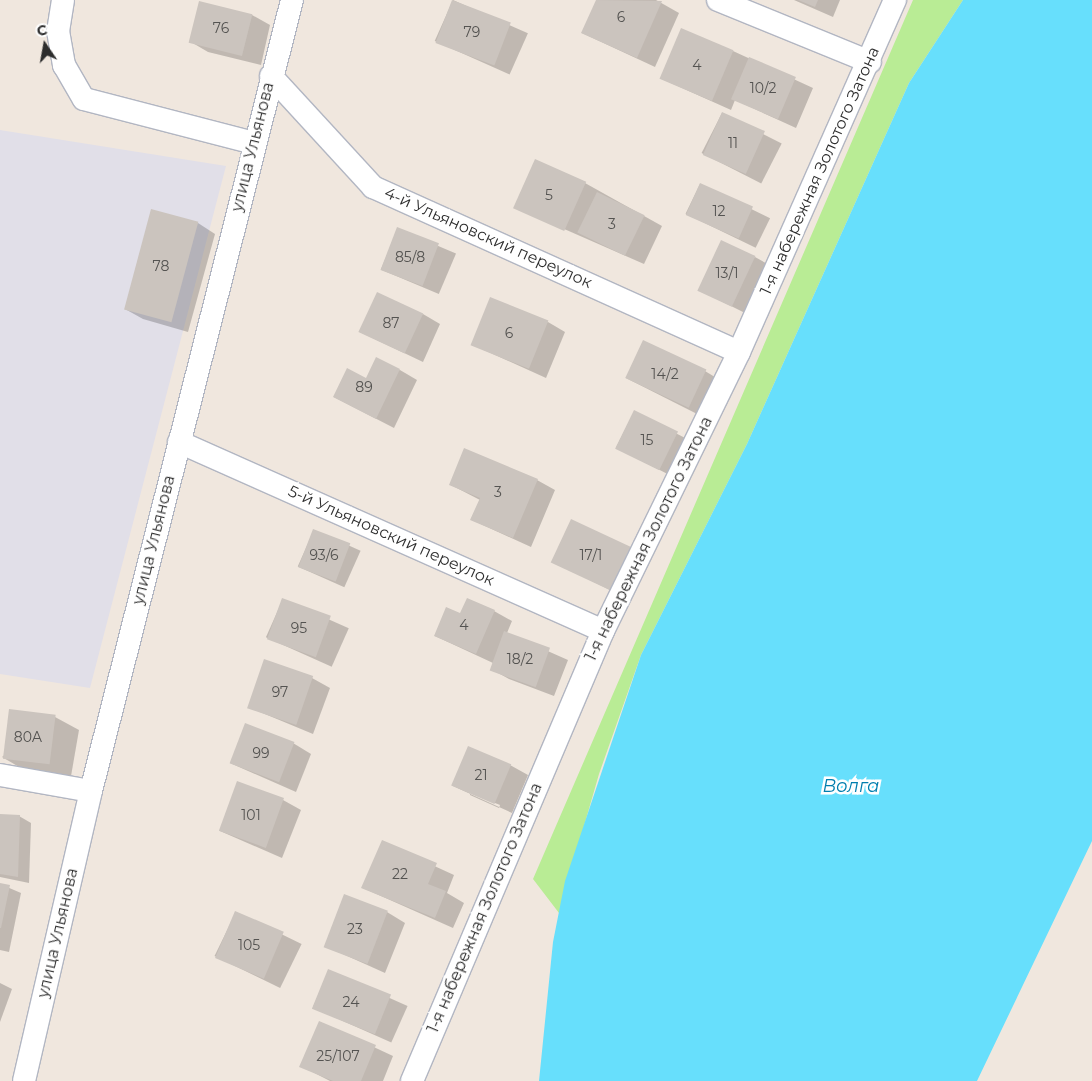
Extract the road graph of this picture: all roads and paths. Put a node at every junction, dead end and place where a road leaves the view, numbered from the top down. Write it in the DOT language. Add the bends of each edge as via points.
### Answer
graph roads {
  1 [pos="62,0"];
  2 [pos="292,0"];
  3 [pos="718,0"];
  4 [pos="896,0"];
  5 [pos="870,62"];
  6 [pos="271,76"];
  7 [pos="254,143"];
  8 [pos="739,352"];
  9 [pos="179,442"];
  10 [pos="603,631"];
  11 [pos="0,775"];
  12 [pos="91,791"];
  13 [pos="24,1081"];
  14 [pos="412,1081"];
  1 -- 7 [label="street" via="58,32 64,65 84,99"];
  2 -- 6 [label="street, улица Ульянова"];
  3 -- 5 [label="street"];
  4 -- 5 [label="street, 1-я набережная Золотого Затона"];
  5 -- 8 [label="street, 1-я набережная Золотого Затона"];
  6 -- 7 [label="street, улица Ульянова"];
  6 -- 8 [label="street, 4-й Ульяновский переулок" via="373,187"];
  7 -- 9 [label="street, улица Ульянова"];
  8 -- 10 [label="street, 1-я набережная Золотого Затона"];
  9 -- 10 [label="street, 5-й Ульяновский переулок"];
  9 -- 12 [label="street, улица Ульянова"];
  10 -- 14 [label="street, 1-я набережная Золотого Затона"];
  11 -- 12 [label="street"];
  12 -- 13 [label="street, улица Ульянова"];
}
